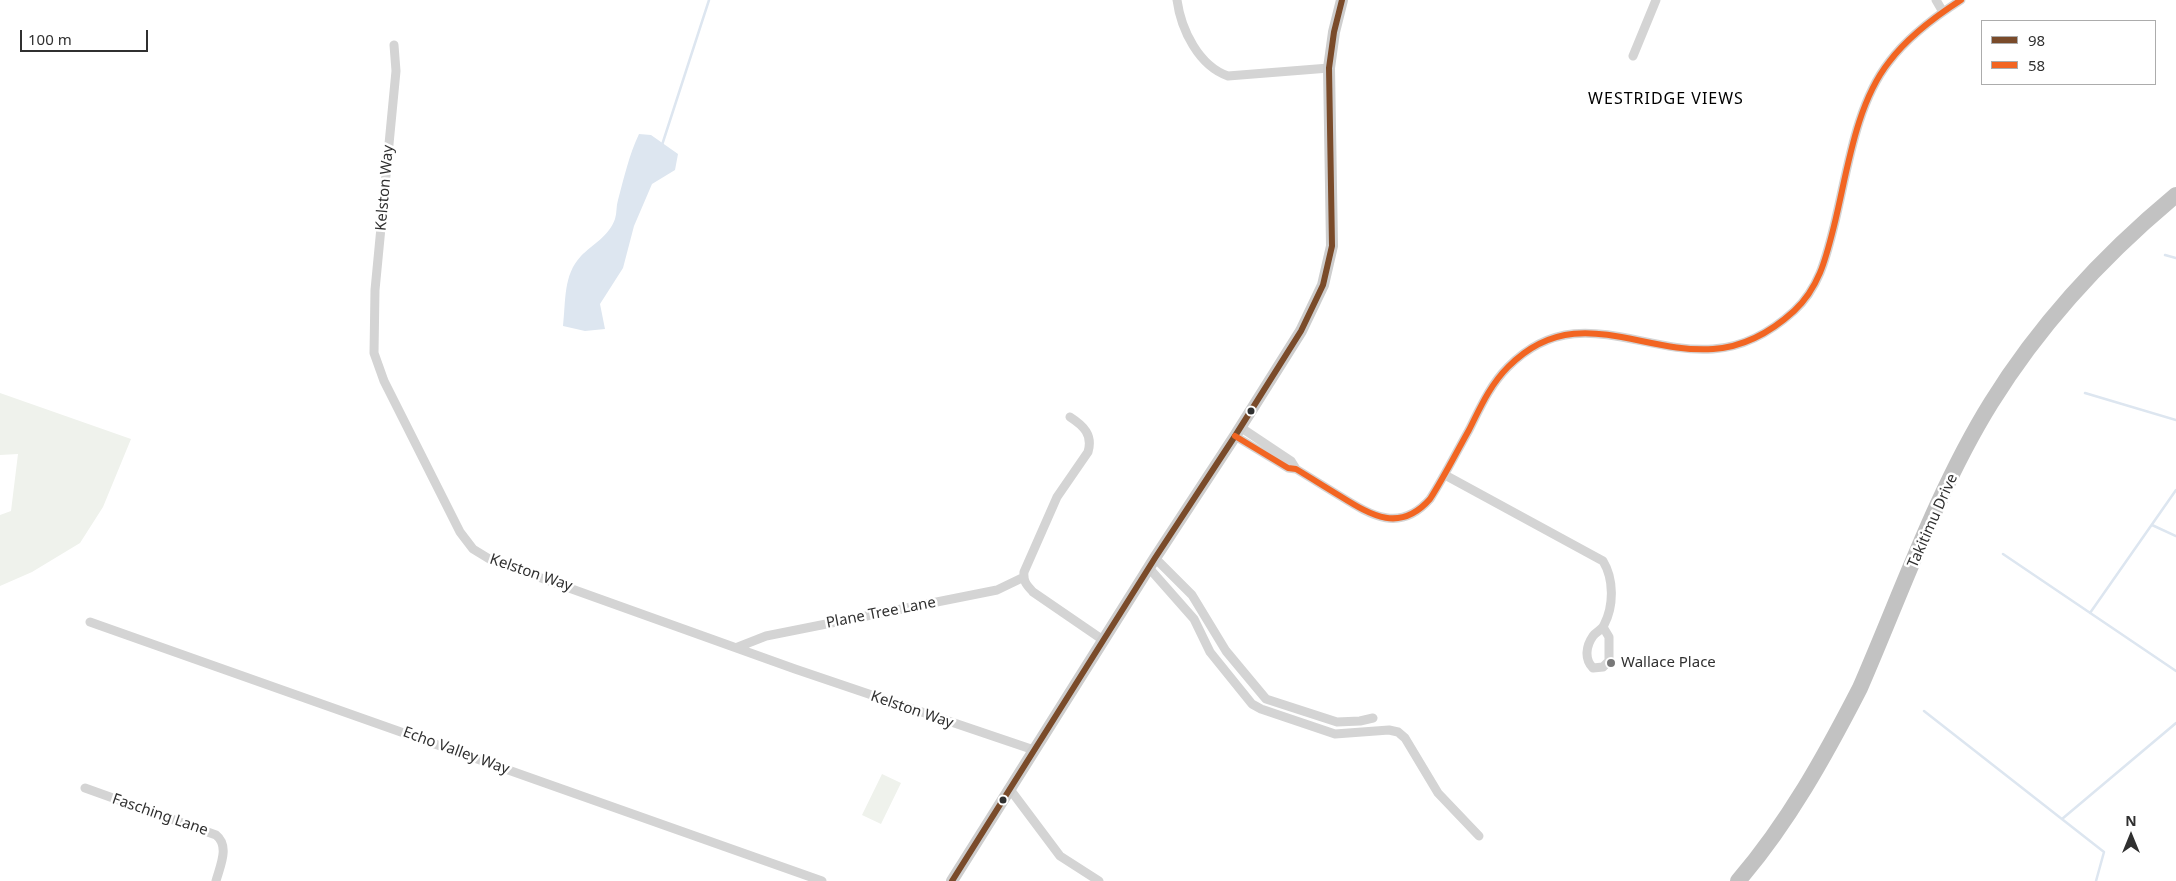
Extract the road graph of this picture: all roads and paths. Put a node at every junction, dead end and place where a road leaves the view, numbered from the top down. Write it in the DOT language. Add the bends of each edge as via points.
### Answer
graph roads {
  1 [pos="1176,0"];
  2 [pos="1342,0"];
  3 [pos="1656,0"];
  4 [pos="1936,0"];
  5 [pos="1961,0"];
  6 [pos="1949,3"];
  7 [pos="1943,12"];
  8 [pos="394,45"];
  9 [pos="1633,56"];
  10 [pos="1329,68"];
  11 [pos="2176,195"];
  12 [pos="1070,417"];
  13 [pos="1237,432"];
  14 [pos="1445,475"];
  15 [pos="1152,563"];
  16 [pos="1024,577"];
  17 [pos="90,622"];
  18 [pos="1603,628"];
  19 [pos="1103,640"];
  20 [pos="738,647"];
  21 [pos="1372,718"];
  22 [pos="1034,750"];
  23 [pos="85,788"];
  24 [pos="1009,788"];
  25 [pos="1479,836"];
  26 [pos="216,881"];
  27 [pos="822,881"];
  28 [pos="952,881"];
  29 [pos="1099,881"];
  30 [pos="1738,881"];
  1 -- 10 [label="street" via="1179,16 1198,53 1216,72 1228,76"];
  2 -- 10 [label="main road"];
  3 -- 9 [label="street"];
  4 -- 7 [label="street"];
  5 -- 6 [label="street"];
  6 -- 7 [label="street"];
  7 -- 14 [label="street" via="1889,61 1869,95 1857,129 1822,268 1812,292 1796,309 1764,334 1715,349 1684,348 1594,332 1569,334 1536,346 1497,379"];
  8 -- 20 [label="street, Kelston Way" via="396,71 375,290 374,352 387,389 460,532 473,550 491,560"];
  10 -- 13 [label="main road" via="1332,229 1327,273 1301,330"];
  11 -- 30 [label="highway, Takitimu Drive" via="2129,236 2084,282 2017,363 1990,405 1951,479 1835,736 1787,815"];
  12 -- 16 [label="street" via="1085,428 1090,438 1088,452 1057,498"];
  13 -- 14 [label="street" via="1291,461 1296,469 1366,513 1386,518 1405,516 1424,507"];
  13 -- 15 [label="main road"];
  14 -- 18 [label="street" via="1603,561 1612,581"];
  15 -- 19 [label="main road"];
  15 -- 21 [label="street" via="1192,595 1226,651 1266,699 1337,722"];
  15 -- 25 [label="street" via="1194,619 1210,652 1252,704 1335,734 1374,730 1398,732 1405,738 1438,793"];
  16 -- 19 [label="street" via="1024,582 1033,592"];
  16 -- 20 [label="street, Plane Tree Lane" via="997,590 766,636"];
  17 -- 27 [label="street, Echo Valley Way"];
  19 -- 22 [label="main road"];
  20 -- 22 [label="street, Kelston Way"];
  22 -- 24 [label="main road"];
  23 -- 26 [label="street, Fasching Lane" via="216,835 224,847"];
  24 -- 28 [label="main road"];
  24 -- 29 [label="street" via="1060,856"];
}
